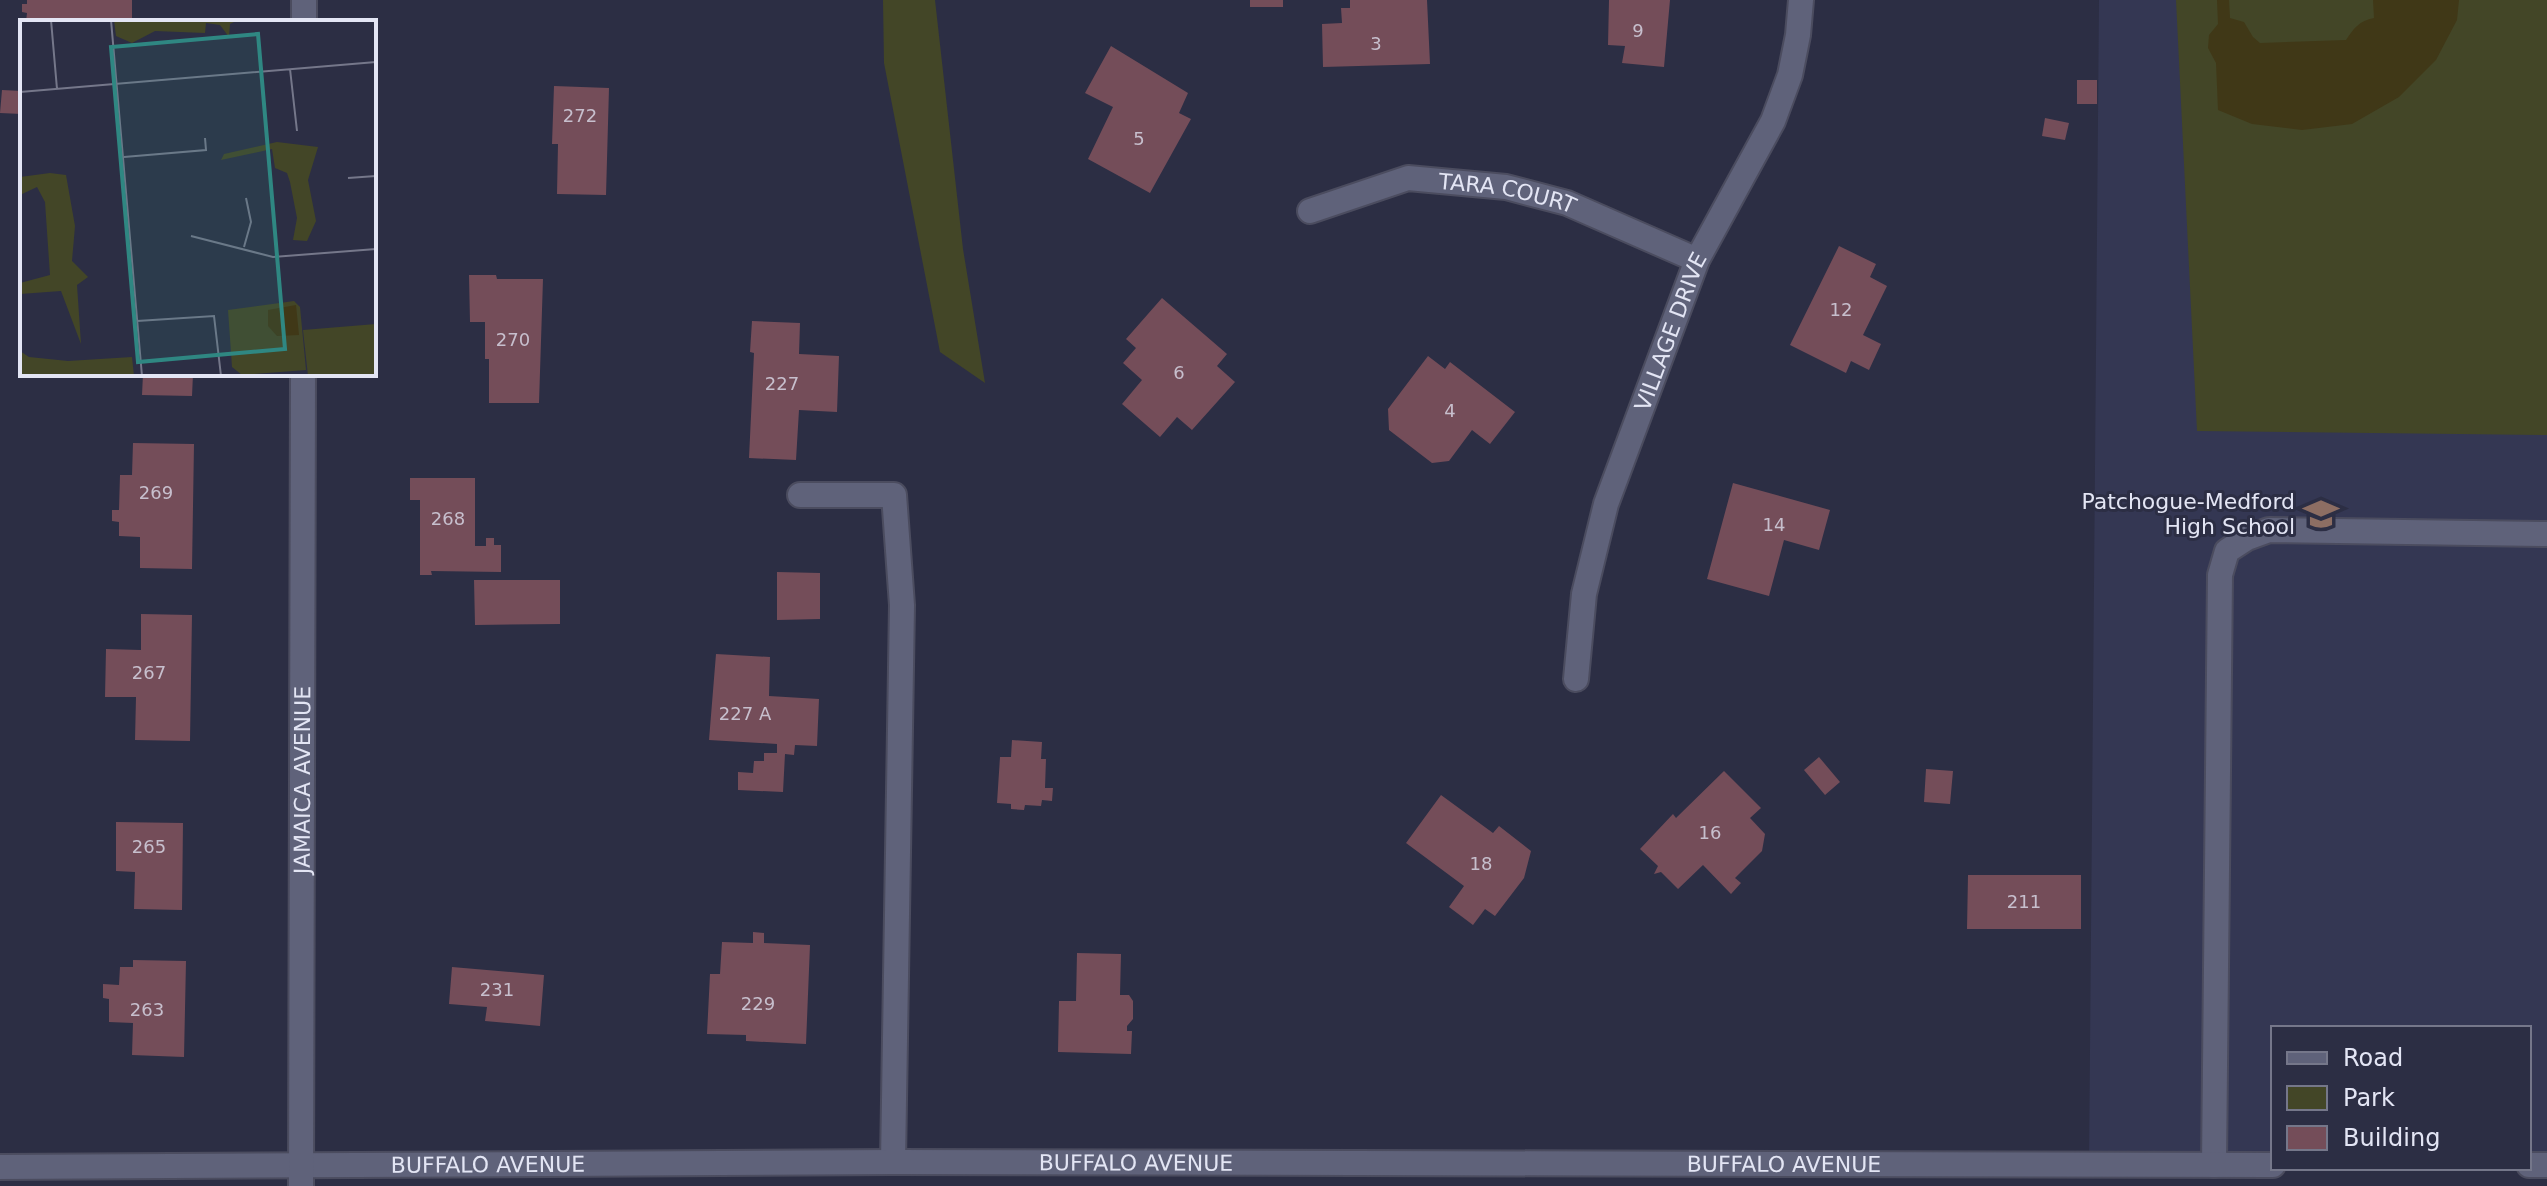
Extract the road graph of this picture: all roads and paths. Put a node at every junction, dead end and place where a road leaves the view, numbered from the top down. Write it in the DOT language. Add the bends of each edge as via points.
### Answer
graph roads {
  1 [pos="1801,0"];
  2 [pos="1310,211"];
  3 [pos="1697,260"];
  4 [pos="303,376"];
  5 [pos="800,495"];
  6 [pos="2547,534"];
  7 [pos="1576,679"];
  8 [pos="893,1162"];
  9 [pos="2214,1165"];
  10 [pos="2271,1165"];
  11 [pos="0,1167"];
  12 [pos="301,1176"];
  1 -- 3 [label="street, VILLAGE DRIVE" via="1790,75 1773,121"];
  2 -- 3 [label="street, TARA COURT" via="1408,178 1506,187 1567,203"];
  3 -- 7 [label="street, VILLAGE DRIVE" via="1606,504 1584,594"];
  4 -- 12 [label="street, JAMAICA AVENUE"];
  5 -- 8 [label="street" via="894,495 902,605"];
  6 -- 9 [label="street" via="2269,530 2227,551 2220,575"];
  8 -- 9 [label="street, BUFFALO AVENUE"];
  8 -- 12 [label="street, BUFFALO AVENUE"];
  9 -- 10 [label="street, BUFFALO AVENUE"];
  11 -- 12 [label="street, BUFFALO AVENUE"];
}
